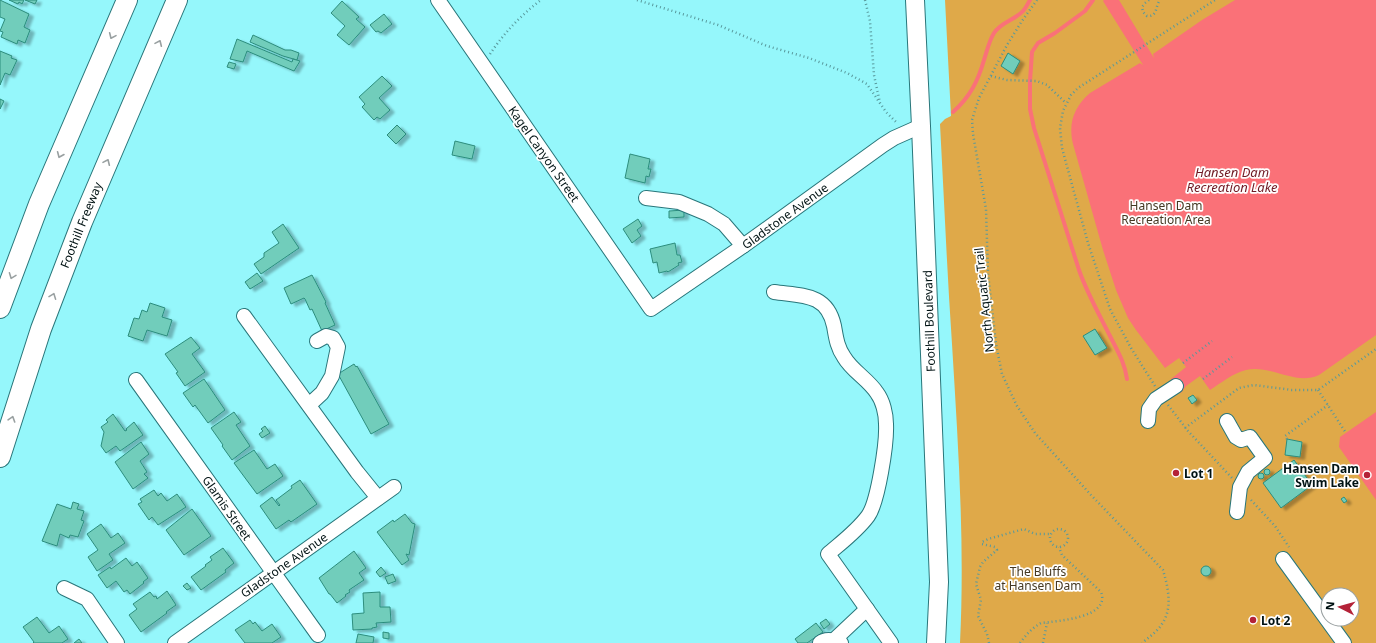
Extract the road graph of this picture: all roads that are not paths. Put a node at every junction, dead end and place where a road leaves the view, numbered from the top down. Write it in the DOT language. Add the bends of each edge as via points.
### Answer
graph roads {
  1 [pos="127,0"];
  2 [pos="177,0"];
  3 [pos="438,0"];
  4 [pos="915,0"];
  5 [pos="921,126"];
  6 [pos="646,198"];
  7 [pos="743,246"];
  8 [pos="774,292"];
  9 [pos="0,308"];
  10 [pos="651,309"];
  11 [pos="244,316"];
  12 [pos="317,341"];
  13 [pos="136,380"];
  14 [pos="1176,386"];
  15 [pos="309,405"];
  16 [pos="1148,420"];
  17 [pos="1227,421"];
  18 [pos="0,457"];
  19 [pos="394,487"];
  20 [pos="378,498"];
  21 [pos="1237,512"];
  22 [pos="1287,555"];
  23 [pos="273,572"];
  24 [pos="64,588"];
  25 [pos="867,609"];
  26 [pos="318,636"];
  27 [pos="838,641"];
  28 [pos="117,643"];
  29 [pos="175,643"];
  30 [pos="820,643"];
  31 [pos="891,643"];
  32 [pos="936,643"];
  33 [pos="1344,643"];
  1 -- 9 [label="highway, one-way" via="39,204"];
  18 -- 2 [label="highway, Foothill Freeway, one-way" via="41,329 77,235"];
  3 -- 10 [label="street, Kagel Canyon Street"];
  4 -- 5 [label="main road, Foothill Boulevard"];
  5 -- 7 [label="street, Gladstone Avenue" via="883,145"];
  5 -- 32 [label="main road, Foothill Boulevard" via="939,582"];
  6 -- 7 [label="street" via="679,202 708,214 724,224"];
  7 -- 10 [label="street, Gladstone Avenue"];
  8 -- 25 [label="street" via="809,297 822,302 832,317 837,344 844,357 877,392 883,404 886,425 885,447 877,492 869,515 851,535 828,554"];
  11 -- 15 [label="street"];
  12 -- 15 [label="street" via="326,336 333,338 338,347 332,376 322,393"];
  13 -- 23 [label="street, Glamis Street"];
  14 -- 16 [label="street" via="1156,399 1149,409"];
  15 -- 20 [label="street"];
  17 -- 21 [label="street" via="1236,437 1240,440 1250,437 1265,458 1248,472 1240,487"];
  19 -- 20 [label="street, Gladstone Avenue"];
  20 -- 23 [label="street, Gladstone Avenue"];
  22 -- 33 [label="street"];
  23 -- 26 [label="street, Glamis Street"];
  23 -- 29 [label="street, Gladstone Avenue"];
  24 -- 28 [label="street" via="87,599"];
  25 -- 27 [label="street"];
  25 -- 31 [label="street"];
  27 -- 30 [label="street" via="823,640"];
}
